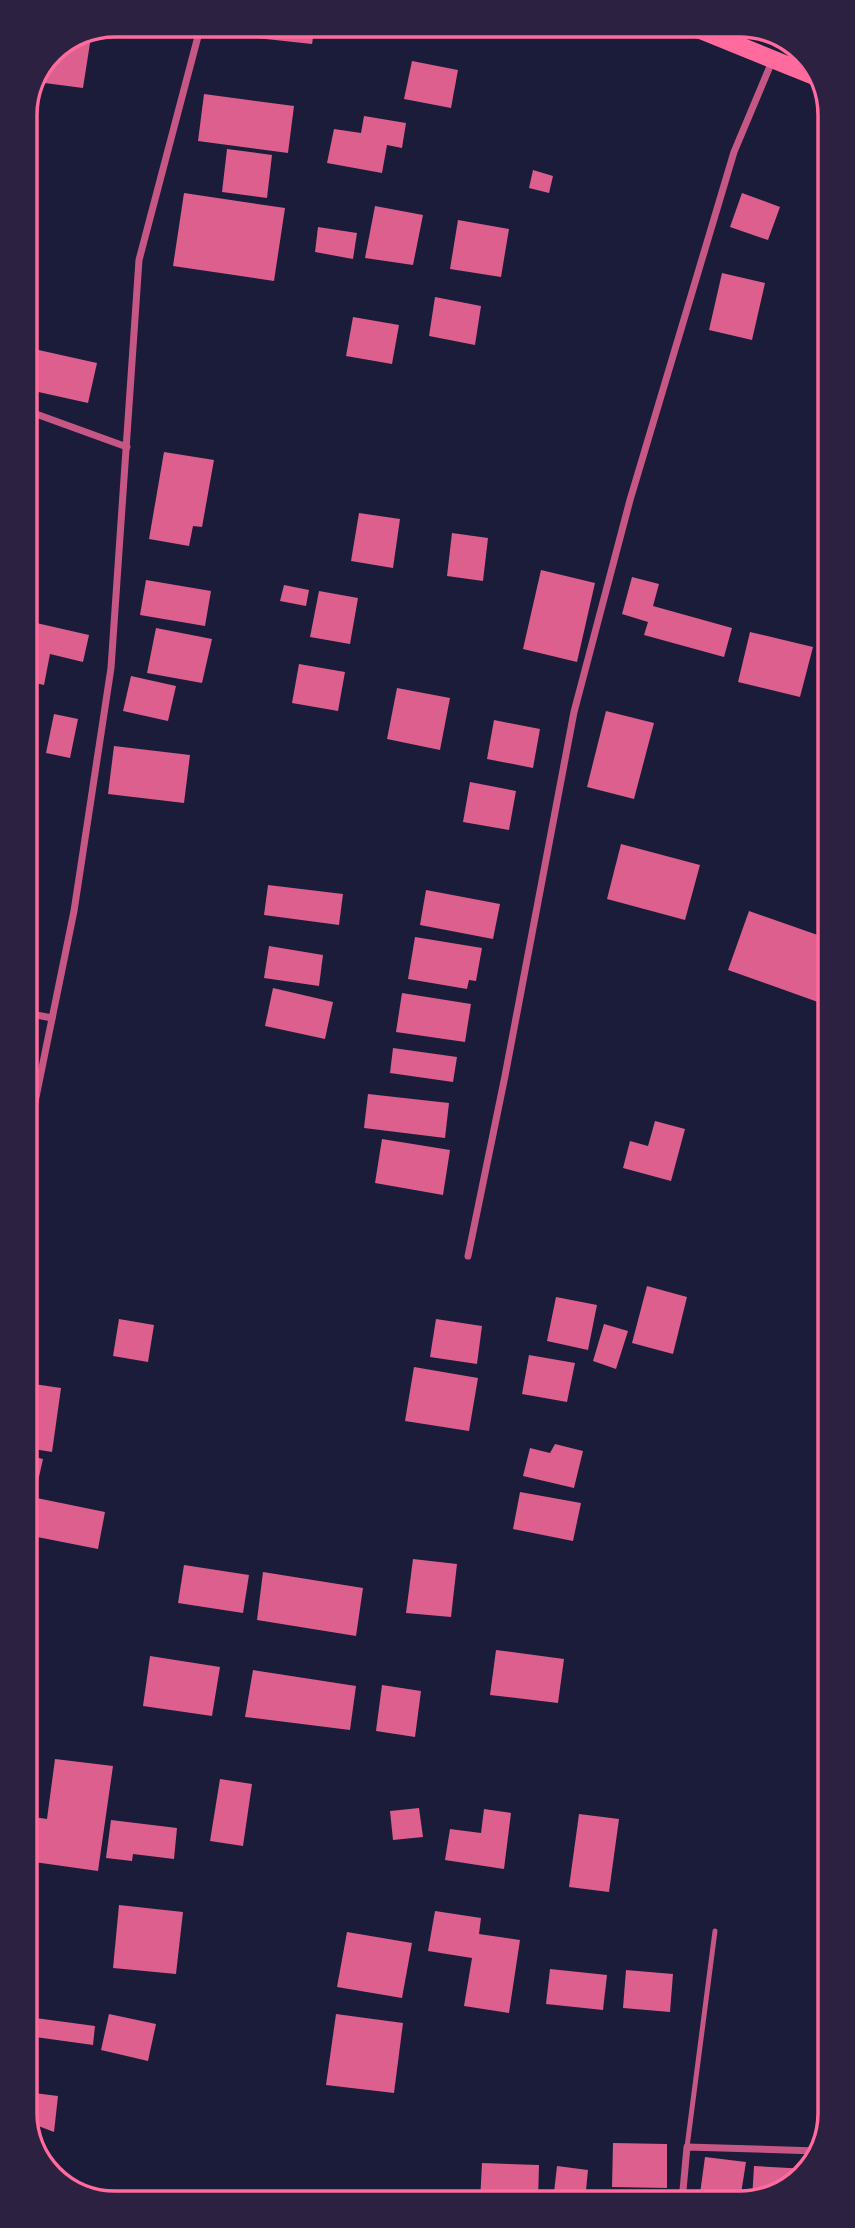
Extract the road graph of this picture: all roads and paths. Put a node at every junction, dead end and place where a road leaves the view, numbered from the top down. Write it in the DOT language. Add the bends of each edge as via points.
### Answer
graph roads {
  1 [pos="198,37"];
  2 [pos="719,37"];
  3 [pos="774,58"];
  4 [pos="805,72"];
  5 [pos="37,414"];
  6 [pos="127,447"];
  7 [pos="37,1015"];
  8 [pos="52,1018"];
  9 [pos="37,1092"];
  10 [pos="468,1256"];
  11 [pos="715,1931"];
  12 [pos="687,2147"];
  13 [pos="808,2151"];
  14 [pos="683,2191"];
  1 -- 6 [label="street" via="139,260"];
  2 -- 3 [label="main road"];
  3 -- 4 [label="main road"];
  3 -- 10 [label="street" via="734,152 574,712"];
  5 -- 6 [label="street"];
  6 -- 8 [label="street" via="111,668 74,911"];
  7 -- 8 [label="street"];
  8 -- 9 [label="street"];
  11 -- 12 [label="lane"];
  12 -- 13 [label="street"];
  12 -- 14 [label="street"];
}
